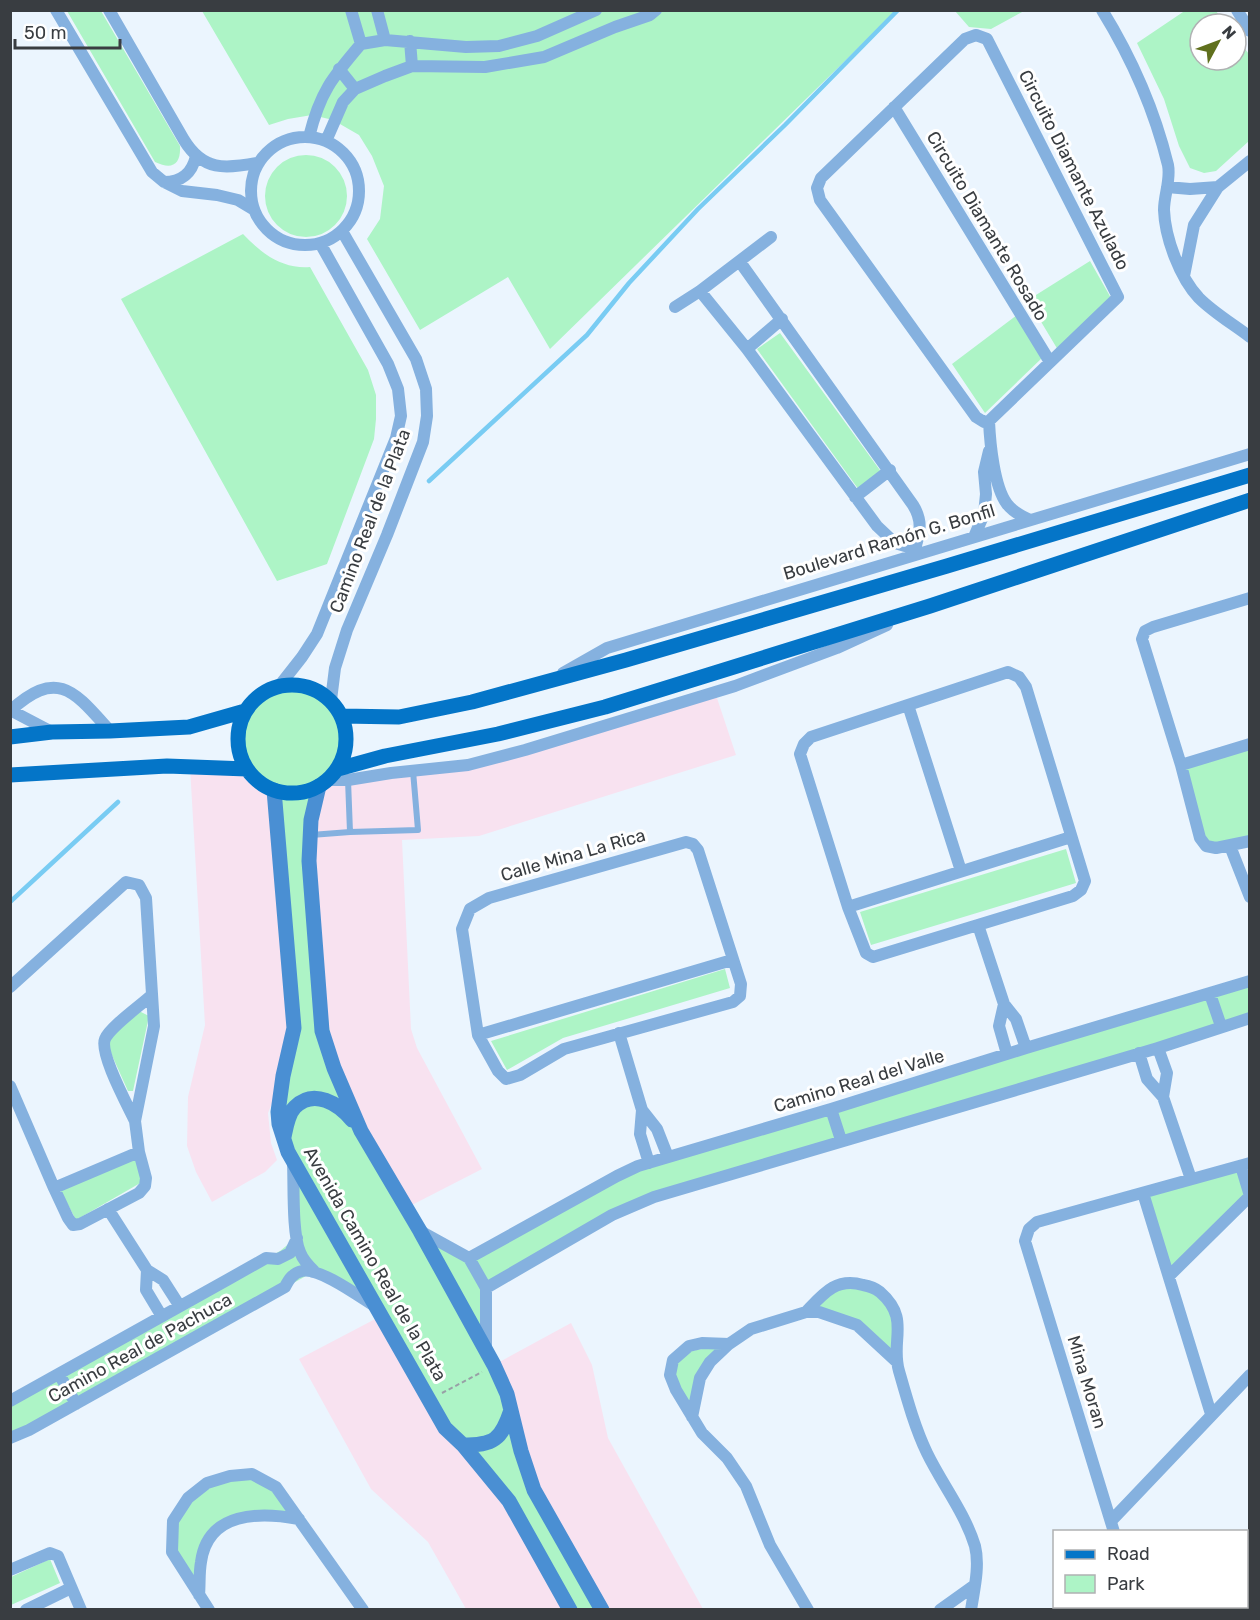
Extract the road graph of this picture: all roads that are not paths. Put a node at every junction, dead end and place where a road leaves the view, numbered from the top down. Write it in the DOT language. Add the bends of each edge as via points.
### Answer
graph roads {
  1 [pos="56,10"];
  2 [pos="109,10"];
  3 [pos="351,10"];
  4 [pos="377,10"];
  5 [pos="596,10"];
  6 [pos="656,10"];
  7 [pos="1102,10"];
  8 [pos="1237,10"];
  9 [pos="1250,31"];
  10 [pos="385,40"];
  11 [pos="410,41"];
  12 [pos="361,44"];
  13 [pos="412,66"];
  14 [pos="339,69"];
  15 [pos="355,89"];
  16 [pos="894,107"];
  17 [pos="309,137"];
  18 [pos="326,141"];
  19 [pos="196,156"];
  20 [pos="1250,160"];
  21 [pos="257,163"];
  22 [pos="164,183"];
  23 [pos="1167,186"];
  24 [pos="1218,187"];
  25 [pos="253,209"];
  26 [pos="342,231"];
  27 [pos="771,237"];
  28 [pos="320,243"];
  29 [pos="740,262"];
  30 [pos="1184,276"];
  31 [pos="700,291"];
  32 [pos="675,307"];
  33 [pos="782,319"];
  34 [pos="1250,337"];
  35 [pos="747,349"];
  36 [pos="1050,363"];
  37 [pos="989,421"];
  38 [pos="990,447"];
  39 [pos="1250,454"];
  40 [pos="890,471"];
  41 [pos="1250,475"];
  42 [pos="855,497"];
  43 [pos="1250,500"];
  44 [pos="1030,520"];
  45 [pos="974,537"];
  46 [pos="916,551"];
  47 [pos="1250,598"];
  48 [pos="930,606"];
  49 [pos="545,683"];
  50 [pos="280,685"];
  51 [pos="331,700"];
  52 [pos="908,705"];
  53 [pos="11,710"];
  54 [pos="246,711"];
  55 [pos="342,716"];
  56 [pos="110,731"];
  57 [pos="52,732"];
  58 [pos="10,737"];
  59 [pos="1250,744"];
  60 [pos="1181,765"];
  61 [pos="247,769"];
  62 [pos="413,771"];
  63 [pos="10,775"];
  64 [pos="333,779"];
  65 [pos="274,790"];
  66 [pos="350,832"];
  67 [pos="310,835"];
  68 [pos="1071,837"];
  69 [pos="1250,841"];
  70 [pos="1230,846"];
  71 [pos="961,871"];
  72 [pos="1250,897"];
  73 [pos="848,907"];
  74 [pos="978,925"];
  75 [pos="732,960"];
  76 [pos="1250,981"];
  77 [pos="10,987"];
  78 [pos="1210,994"];
  79 [pos="152,995"];
  80 [pos="1004,1004"];
  81 [pos="1250,1017"];
  82 [pos="1221,1026"];
  83 [pos="619,1033"];
  84 [pos="478,1035"];
  85 [pos="1026,1048"];
  86 [pos="1158,1048"];
  87 [pos="1139,1053"];
  88 [pos="1007,1054"];
  89 [pos="10,1086"];
  90 [pos="1163,1097"];
  91 [pos="831,1109"];
  92 [pos="642,1110"];
  93 [pos="135,1121"];
  94 [pos="361,1131"];
  95 [pos="283,1138"];
  96 [pos="841,1140"];
  97 [pos="139,1152"];
  98 [pos="668,1157"];
  99 [pos="293,1163"];
  100 [pos="649,1163"];
  101 [pos="1246,1164"];
  102 [pos="1191,1179"];
  103 [pos="54,1188"];
  104 [pos="1143,1193"];
  105 [pos="1250,1196"];
  106 [pos="108,1209"];
  107 [pos="420,1231"];
  108 [pos="297,1238"];
  109 [pos="472,1256"];
  110 [pos="147,1270"];
  111 [pos="314,1271"];
  112 [pos="1169,1276"];
  113 [pos="489,1286"];
  114 [pos="179,1305"];
  115 [pos="376,1306"];
  116 [pos="806,1312"];
  117 [pos="161,1315"];
  118 [pos="729,1344"];
  119 [pos="486,1348"];
  120 [pos="897,1362"];
  121 [pos="59,1374"];
  122 [pos="1250,1375"];
  123 [pos="10,1401"];
  124 [pos="76,1404"];
  125 [pos="511,1410"];
  126 [pos="1211,1414"];
  127 [pos="692,1417"];
  128 [pos="10,1438"];
  129 [pos="463,1445"];
  130 [pos="299,1519"];
  131 [pos="1112,1526"];
  132 [pos="10,1570"];
  133 [pos="975,1585"];
  134 [pos="71,1588"];
  135 [pos="199,1595"];
  136 [pos="26,1610"];
  137 [pos="81,1610"];
  138 [pos="209,1610"];
  139 [pos="363,1610"];
  140 [pos="570,1610"];
  141 [pos="602,1610"];
  142 [pos="808,1610"];
  143 [pos="940,1610"];
  144 [pos="971,1610"];
  1 -- 22 [label="street" via="143,161"];
  2 -- 19 [label="street"];
  3 -- 12 [label="street"];
  4 -- 10 [label="street"];
  5 -- 11 [label="street" via="537,36 499,46"];
  6 -- 13 [label="street" via="544,57 485,67"];
  7 -- 23 [label="street" via="1136,74 1156,125 1168,168"];
  8 -- 9 [label="street"];
  10 -- 11 [label="street"];
  10 -- 12 [label="street"];
  11 -- 13 [label="street"];
  12 -- 14 [label="street"];
  13 -- 15 [label="street"];
  14 -- 15 [label="street"];
  14 -- 17 [label="street" via="316,109"];
  15 -- 18 [label="street" via="343,102"];
  16 -- 36 [label="street, Circuito Diamante Rosado"];
  16 -- 36 [label="street, Circuito Diamante Azulado" via="965,39 976,35 987,39 1118,297"];
  16 -- 37 [label="street, Circuito Diamante Azulado" via="821,178 817,188 820,200 976,417"];
  17 -- 18 [label="street"];
  17 -- 21 [label="street" via="291,138 272,147"];
  18 -- 26 [label="street" via="346,155 359,185 358,202"];
  19 -- 21 [label="street" via="220,167"];
  19 -- 22 [label="street" via="182,179"];
  20 -- 24 [label="street"];
  21 -- 25 [label="street" via="250,186"];
  22 -- 25 [label="street" via="182,191 238,200"];
  23 -- 24 [label="street"];
  23 -- 30 [label="street" via="1164,210 1171,247"];
  24 -- 30 [label="street" via="1194,225"];
  25 -- 28 [label="street" via="261,224 287,243"];
  26 -- 28 [label="street"];
  26 -- 51 [label="street, Camino Real de la Plata" via="416,359 426,389 427,416 419,452 347,630 335,668"];
  27 -- 29 [label="street"];
  28 -- 50 [label="street, Camino Real de la Plata" via="388,364 398,389 401,416 396,438 317,633"];
  29 -- 31 [label="street"];
  29 -- 33 [label="street"];
  30 -- 34 [label="street" via="1205,303"];
  31 -- 32 [label="street"];
  31 -- 35 [label="street"];
  33 -- 35 [label="street"];
  33 -- 40 [label="street"];
  35 -- 42 [label="street"];
  36 -- 37 [label="street, Circuito Diamante Azulado"];
  37 -- 38 [label="street"];
  38 -- 44 [label="street" via="1002,497 1014,512"];
  38 -- 45 [label="street" via="984,472 984,514"];
  39 -- 44 [label="street, Boulevard Ramón G. Bonfil"];
  40 -- 42 [label="street"];
  40 -- 46 [label="street" via="918,513 921,530"];
  41 -- 49 [label="main road, Boulevard Ramón G. Bonfil"];
  42 -- 46 [label="street" via="886,536"];
  43 -- 48 [label="main road"];
  44 -- 45 [label="street, Boulevard Ramón G. Bonfil"];
  45 -- 46 [label="street, Boulevard Ramón G. Bonfil"];
  46 -- 49 [label="street, Boulevard Ramón G. Bonfil" via="607,648"];
  47 -- 60 [label="street" via="1145,631 1142,639"];
  48 -- 62 [label="street" via="837,648 735,686 468,765"];
  48 -- 64 [label="main road" via="605,707 498,735 385,756"];
  49 -- 55 [label="main road, Boulevard Ramón G. Bonfil" via="399,717"];
  50 -- 51 [label="main road" via="316,689"];
  50 -- 54 [label="main road" via="264,692"];
  51 -- 55 [label="main road"];
  52 -- 68 [label="street" via="1008,672 1019,677 1026,687"];
  52 -- 71 [label="street"];
  52 -- 73 [label="street" via="811,737 800,754"];
  53 -- 56 [label="street" via="35,693 63,688 80,698"];
  53 -- 57 [label="street"];
  54 -- 56 [label="main road" via="189,726"];
  54 -- 61 [label="main road" via="238,735"];
  55 -- 64 [label="main road" via="347,733 345,752"];
  56 -- 57 [label="main road"];
  57 -- 58 [label="main road"];
  59 -- 60 [label="street"];
  60 -- 70 [label="street" via="1200,838 1206,846"];
  61 -- 63 [label="main road" via="167,766"];
  61 -- 65 [label="main road"];
  62 -- 64 [label="street"];
  62 -- 66 [label="lane" via="418,830"];
  64 -- 65 [label="main road" via="309,791"];
  64 -- 66 [label="lane"];
  64 -- 67 [label="main road" via="311,820"];
  65 -- 95 [label="main road, Avenida Camino Real de la Plata" via="294,1028 278,1112"];
  66 -- 67 [label="lane"];
  67 -- 94 [label="main road" via="322,1031"];
  68 -- 71 [label="street"];
  68 -- 74 [label="street" via="1085,881 1081,890 1073,896"];
  69 -- 70 [label="street"];
  70 -- 72 [label="street"];
  71 -- 73 [label="street"];
  73 -- 74 [label="street" via="862,946 873,957"];
  74 -- 80 [label="street"];
  75 -- 83 [label="street, Calle Mina La Rica" via="741,984 740,996 733,1002"];
  75 -- 84 [label="street"];
  75 -- 84 [label="street, Calle Mina La Rica" via="698,850 686,842 489,898 470,909 462,929"];
  76 -- 78 [label="street, Camino Real del Valle"];
  77 -- 79 [label="street" via="126,882 139,885 146,897"];
  78 -- 82 [label="street"];
  78 -- 85 [label="street, Camino Real del Valle"];
  79 -- 93 [label="street" via="154,1026"];
  79 -- 93 [label="street" via="103,1042"];
  80 -- 85 [label="street" via="1016,1019"];
  80 -- 88 [label="street" via="999,1026"];
  81 -- 82 [label="street"];
  82 -- 86 [label="street"];
  83 -- 84 [label="street, Calle Mina La Rica" via="564,1049 506,1079"];
  83 -- 92 [label="street"];
  85 -- 88 [label="street, Camino Real del Valle"];
  86 -- 87 [label="street"];
  86 -- 90 [label="street" via="1167,1073"];
  87 -- 90 [label="street" via="1147,1079"];
  87 -- 96 [label="street"];
  88 -- 91 [label="street, Camino Real del Valle"];
  89 -- 103 [label="street"];
  90 -- 102 [label="street"];
  91 -- 96 [label="street"];
  91 -- 98 [label="street, Camino Real del Valle"];
  92 -- 98 [label="street" via="657,1129"];
  92 -- 100 [label="street" via="640,1134"];
  93 -- 97 [label="street"];
  94 -- 95 [label="main road" via="343,1109 328,1099 308,1100 296,1106"];
  94 -- 107 [label="main road"];
  95 -- 99 [label="main road, Avenida Camino Real de la Plata"];
  96 -- 113 [label="street" via="654,1197 612,1215"];
  97 -- 103 [label="street"];
  97 -- 106 [label="street" via="145,1186 139,1194"];
  98 -- 100 [label="street, Camino Real del Valle"];
  99 -- 108 [label="street"];
  99 -- 115 [label="main road, Avenida Camino Real de la Plata"];
  100 -- 109 [label="street, Camino Real del Valle" via="617,1176"];
  101 -- 102 [label="street, Mina Moran"];
  101 -- 105 [label="street, Mina Moran"];
  102 -- 104 [label="street, Mina Moran"];
  103 -- 106 [label="street" via="73,1225"];
  104 -- 112 [label="street"];
  104 -- 131 [label="street, Mina Moran" via="1037,1222 1029,1229 1025,1241"];
  105 -- 112 [label="street, Mina Moran"];
  106 -- 110 [label="street"];
  107 -- 109 [label="street"];
  107 -- 119 [label="main road"];
  108 -- 111 [label="street" via="299,1251"];
  108 -- 114 [label="street, Camino Real de Pachuca"];
  109 -- 113 [label="street"];
  110 -- 114 [label="street" via="163,1280"];
  110 -- 117 [label="street" via="146,1290"];
  111 -- 115 [label="street"];
  111 -- 124 [label="street, Camino Real de Pachuca"];
  112 -- 126 [label="street"];
  113 -- 119 [label="street"];
  114 -- 117 [label="street, Camino Real de Pachuca"];
  115 -- 129 [label="main road, Avenida Camino Real de la Plata" via="445,1428"];
  116 -- 118 [label="street" via="751,1329"];
  116 -- 120 [label="street" via="857,1324"];
  116 -- 120 [label="street" via="839,1283 878,1290 892,1304 900,1327"];
  117 -- 121 [label="street, Camino Real de Pachuca"];
  118 -- 127 [label="street" via="700,1378"];
  118 -- 127 [label="street" via="689,1346 673,1360 670,1375"];
  119 -- 125 [label="main road"];
  120 -- 133 [label="street" via="926,1451 975,1547"];
  121 -- 123 [label="street, Camino Real de Pachuca"];
  121 -- 124 [label="street"];
  122 -- 126 [label="street, Mina Moran"];
  124 -- 128 [label="street, Camino Real de Pachuca"];
  125 -- 129 [label="main road" via="498,1437 486,1444"];
  125 -- 141 [label="main road" via="534,1490"];
  126 -- 131 [label="street, Mina Moran"];
  127 -- 142 [label="street" via="746,1485 770,1545"];
  129 -- 140 [label="main road, Avenida Camino Real de la Plata" via="509,1501"];
  130 -- 135 [label="street" via="250,1515 226,1523 208,1540 201,1561"];
  130 -- 135 [label="street" via="276,1487 252,1474 207,1483 188,1498 174,1521 172,1552"];
  130 -- 139 [label="street"];
  132 -- 134 [label="street" via="54,1553"];
  133 -- 143 [label="street"];
  133 -- 144 [label="street"];
  134 -- 136 [label="street"];
  134 -- 137 [label="street"];
  135 -- 138 [label="street"];
}
